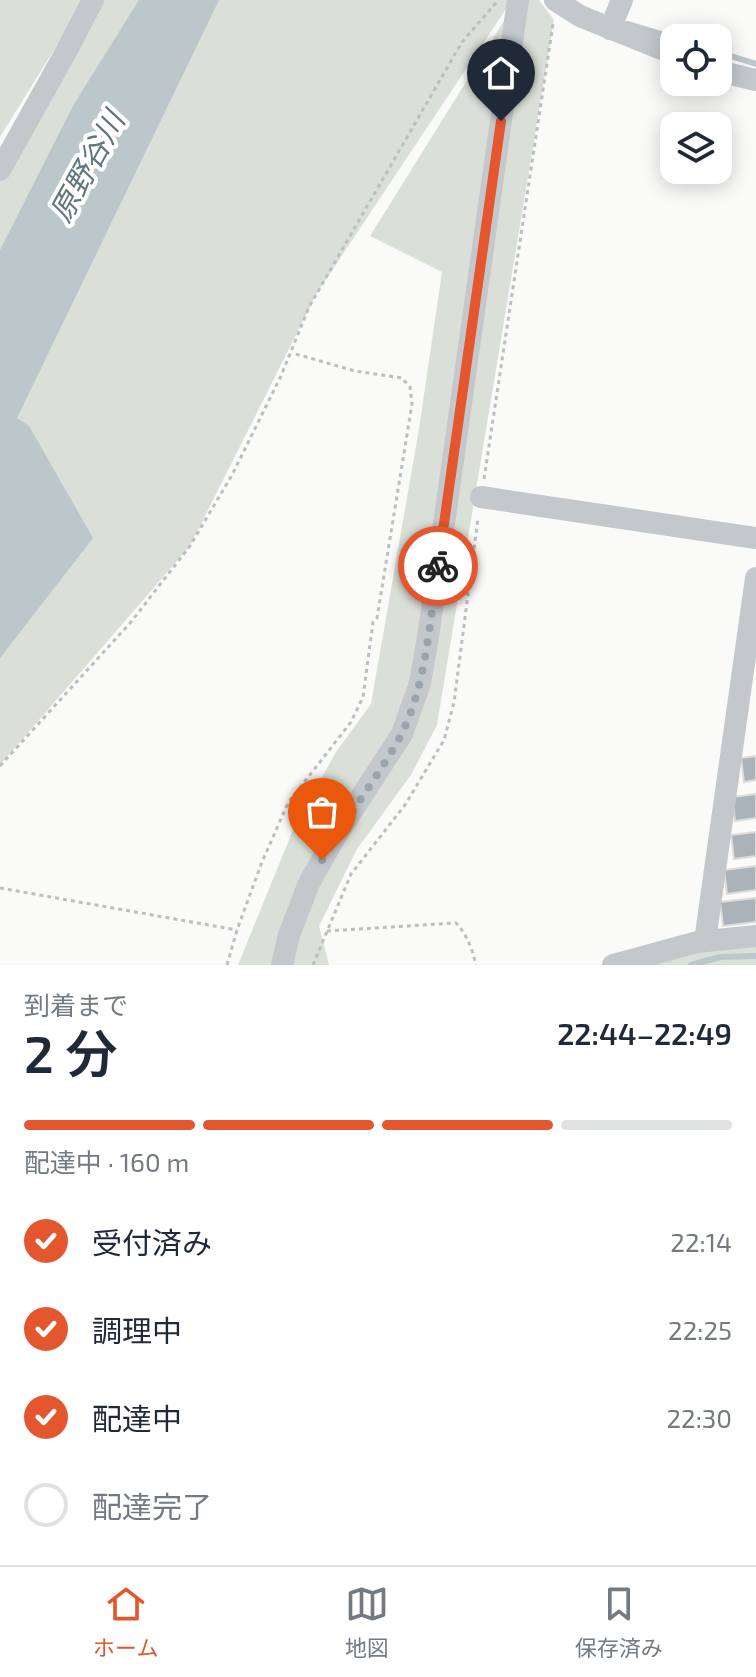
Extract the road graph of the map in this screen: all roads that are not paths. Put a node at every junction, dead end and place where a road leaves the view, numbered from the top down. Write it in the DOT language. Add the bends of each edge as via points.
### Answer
graph roads {
  1 [pos="93,0"];
  2 [pos="518,0"];
  3 [pos="555,0"];
  4 [pos="622,0"];
  5 [pos="610,29"];
  6 [pos="660,49"];
  7 [pos="732,74"];
  8 [pos="756,80"];
  9 [pos="0,170"];
  10 [pos="481,497"];
  11 [pos="756,538"];
  12 [pos="756,578"];
  13 [pos="756,936"];
  14 [pos="705,941"];
  15 [pos="282,965"];
  16 [pos="613,965"];
  1 -- 9 [label="street"];
  2 -- 15 [label="street" via="420,683 402,734 309,883"];
  3 -- 5 [label="street"];
  4 -- 5 [label="street"];
  5 -- 6 [label="street"];
  7 -- 8 [label="street"];
  10 -- 11 [label="street"];
  12 -- 14 [label="street"];
  13 -- 14 [label="street"];
  14 -- 16 [label="street"];
}
